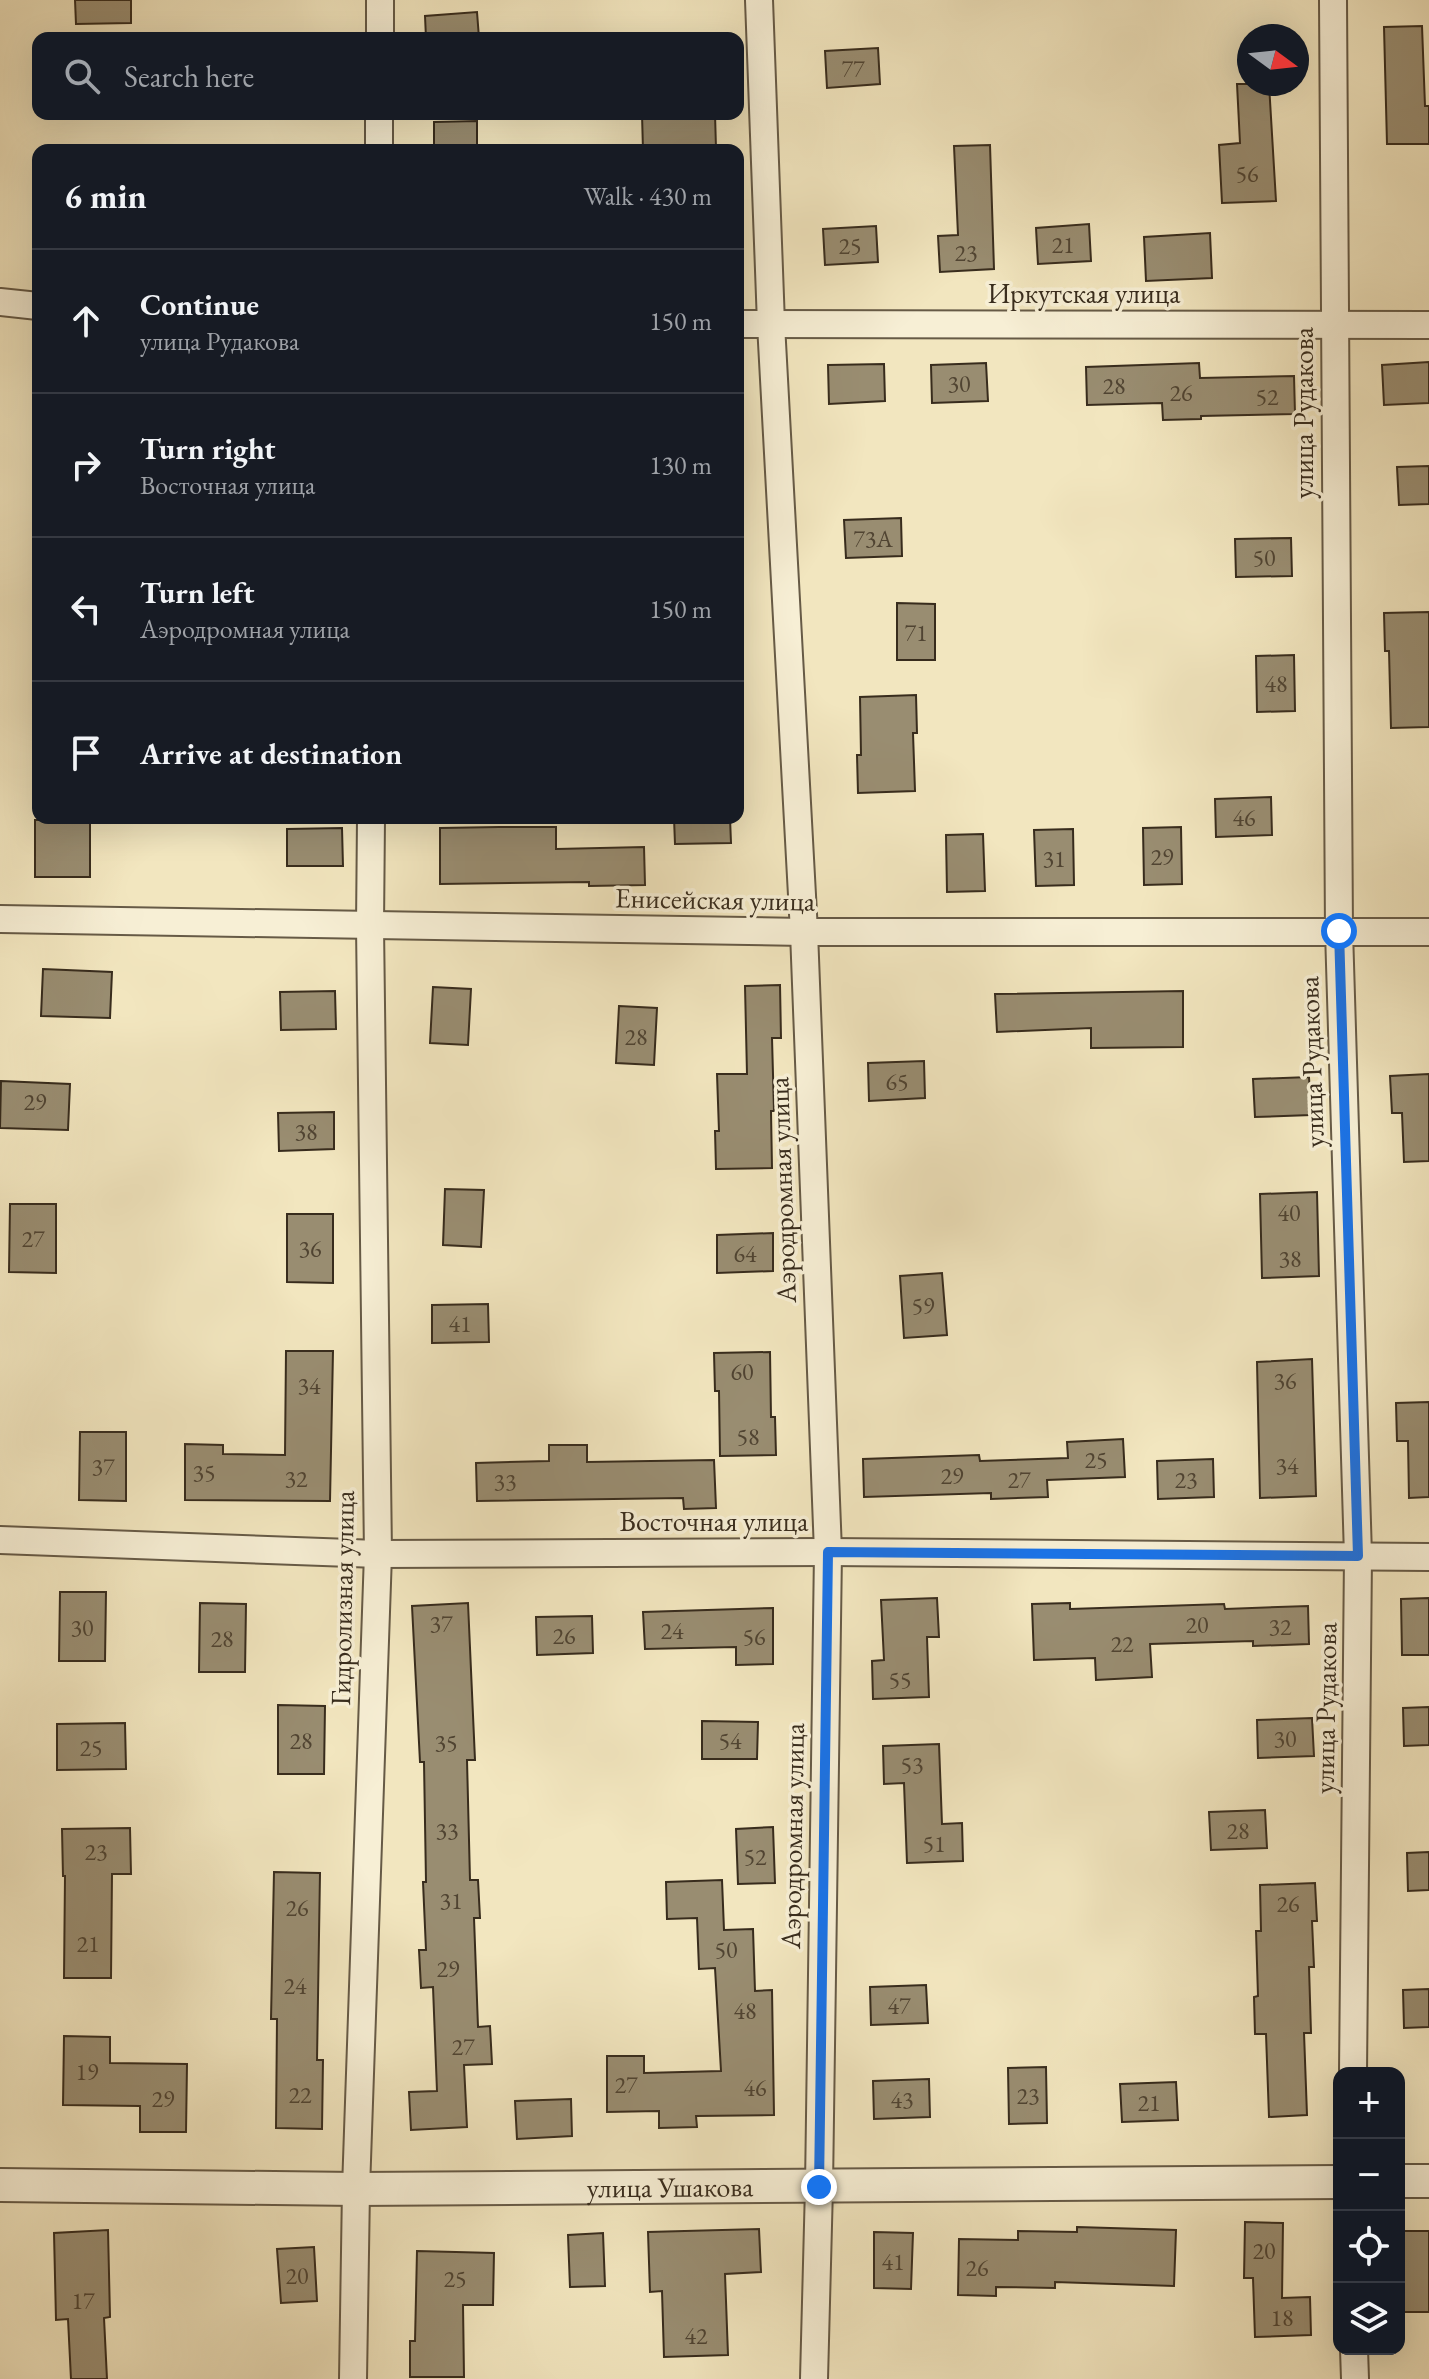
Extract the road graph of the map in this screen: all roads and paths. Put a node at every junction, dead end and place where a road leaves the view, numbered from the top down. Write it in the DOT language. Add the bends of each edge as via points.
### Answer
graph roads {
  1 [pos="380,0"];
  2 [pos="759,0"];
  3 [pos="1333,0"];
  4 [pos="380,32"];
  5 [pos="379,120"];
  6 [pos="379,144"];
  7 [pos="0,302"];
  8 [pos="32,305"];
  9 [pos="744,324"];
  10 [pos="771,324"];
  11 [pos="1335,325"];
  12 [pos="1429,325"];
  13 [pos="371,824"];
  14 [pos="0,919"];
  15 [pos="370,926"];
  16 [pos="1339,931"];
  17 [pos="804,932"];
  18 [pos="1429,932"];
  19 [pos="0,1540"];
  20 [pos="828,1552"];
  21 [pos="378,1554"];
  22 [pos="1358,1556"];
  23 [pos="1429,1557"];
  24 [pos="1353,2067"];
  25 [pos="1405,2181"];
  26 [pos="1429,2181"];
  27 [pos="1333,2182"];
  28 [pos="0,2185"];
  29 [pos="819,2187"];
  30 [pos="356,2189"];
  31 [pos="1354,2355"];
  32 [pos="353,2379"];
  33 [pos="814,2379"];
  34 [pos="1355,2379"];
  1 -- 4 [label="street"];
  2 -- 10 [label="street, Аэродромная улица"];
  3 -- 11 [label="street, улица Рудакова"];
  5 -- 6 [label="street"];
  7 -- 8 [label="street"];
  9 -- 10 [label="street, Иркутская улица"];
  10 -- 11 [label="street, Иркутская улица"];
  10 -- 17 [label="street, Аэродромная улица"];
  11 -- 12 [label="street, Иркутская улица"];
  11 -- 16 [label="street, улица Рудакова"];
  13 -- 15 [label="street, Гидролизная улица"];
  14 -- 15 [label="street, Енисейская улица"];
  15 -- 17 [label="street, Енисейская улица"];
  15 -- 21 [label="street, Гидролизная улица"];
  16 -- 17 [label="street, Енисейская улица"];
  16 -- 18 [label="street, Енисейская улица"];
  16 -- 22 [label="street, улица Рудакова"];
  17 -- 20 [label="street, Аэродромная улица"];
  19 -- 21 [label="street, Восточная улица"];
  20 -- 21 [label="street, Восточная улица"];
  20 -- 22 [label="street, Восточная улица"];
  20 -- 29 [label="street, Аэродромная улица"];
  21 -- 30 [label="street, Гидролизная улица"];
  22 -- 23 [label="street, Восточная улица"];
  22 -- 24 [label="street, улица Рудакова"];
  25 -- 26 [label="street"];
  27 -- 29 [label="street, улица Ушакова"];
  28 -- 30 [label="street, улица Ушакова"];
  29 -- 30 [label="street, улица Ушакова"];
  29 -- 33 [label="street, Аэродромная улица"];
  30 -- 32 [label="street, Гидролизная улица"];
  31 -- 34 [label="street"];
}
